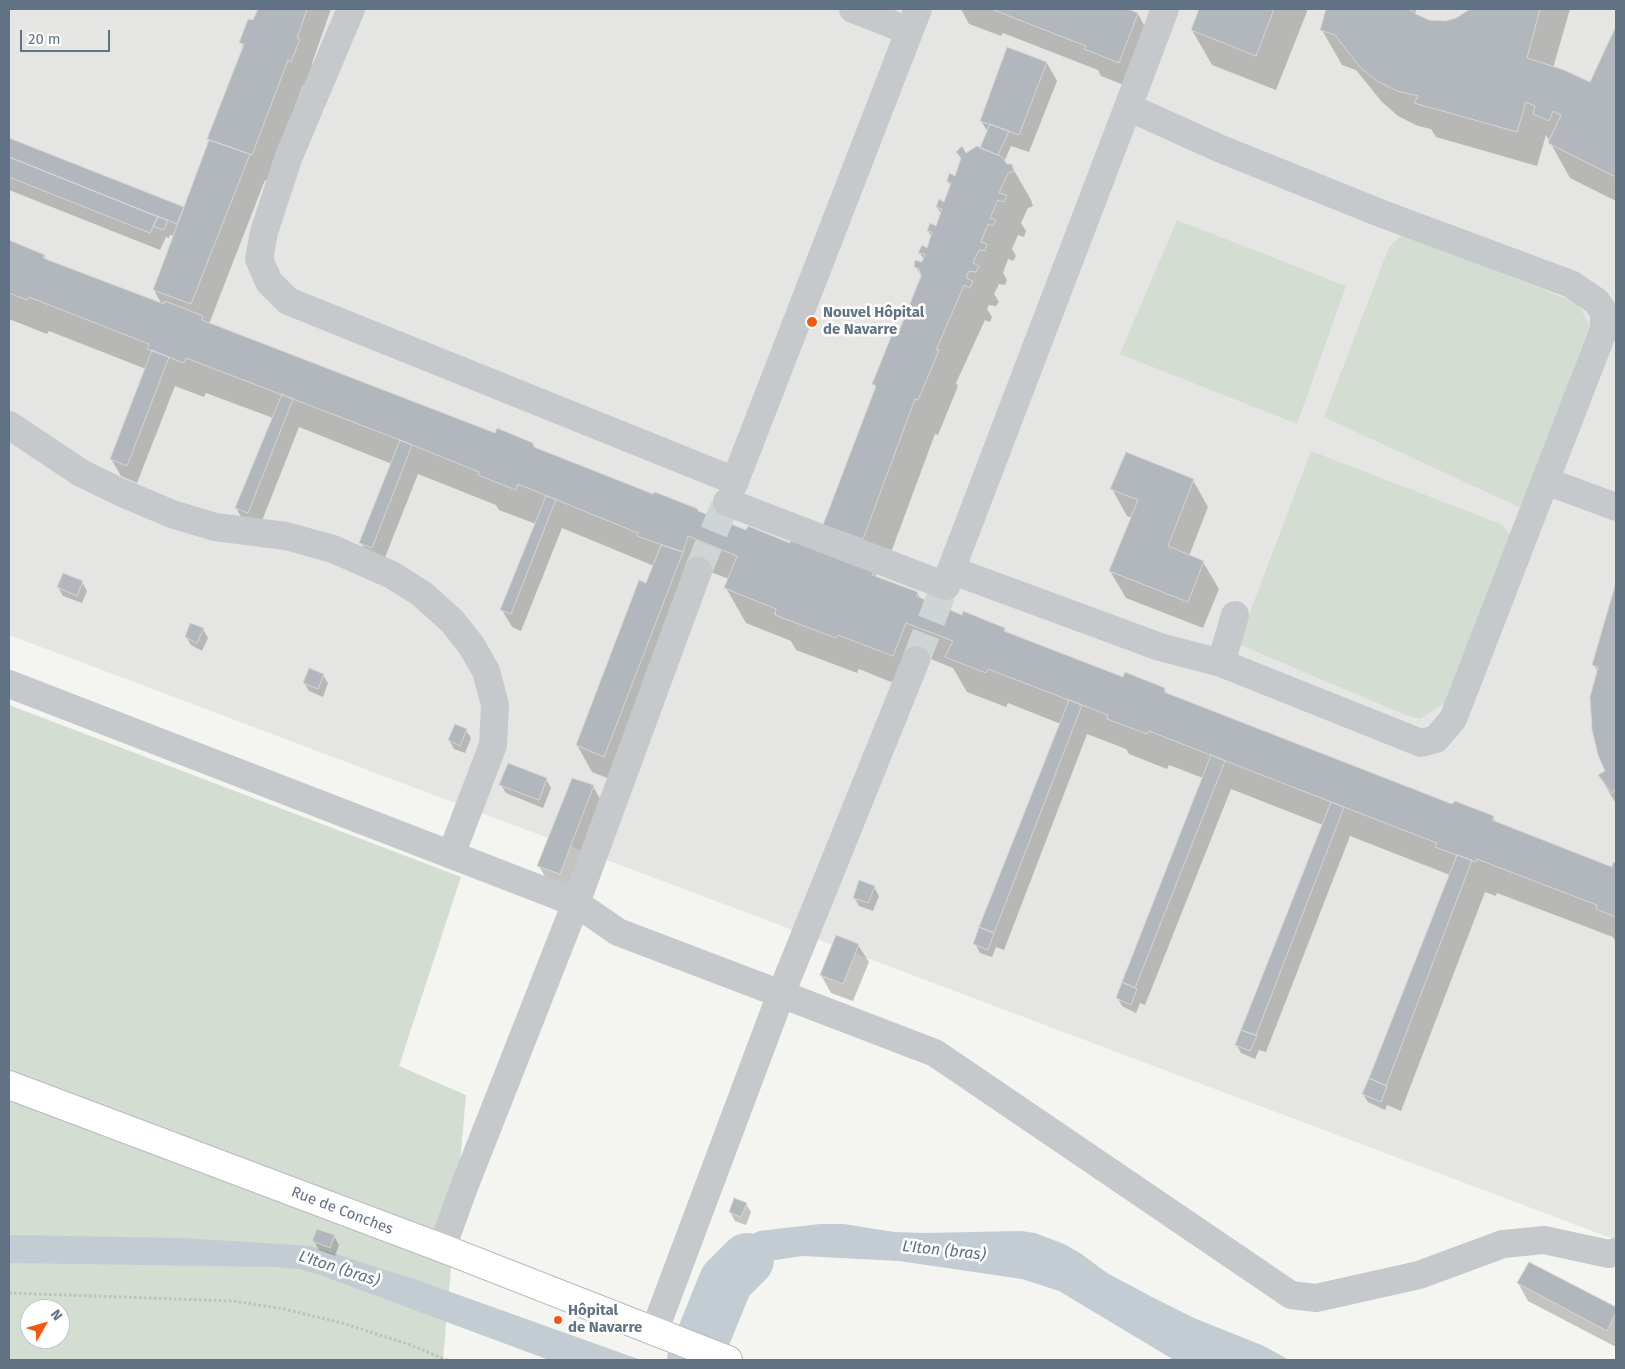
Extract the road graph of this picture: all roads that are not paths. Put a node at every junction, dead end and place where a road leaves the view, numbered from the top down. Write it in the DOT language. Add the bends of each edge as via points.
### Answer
graph roads {
  1 [pos="351,9"];
  2 [pos="853,9"];
  3 [pos="1165,9"];
  4 [pos="914,20"];
  5 [pos="1128,107"];
  6 [pos="9,425"];
  7 [pos="1546,481"];
  8 [pos="727,502"];
  9 [pos="1616,507"];
  10 [pos="698,571"];
  11 [pos="946,586"];
  12 [pos="1235,616"];
  13 [pos="916,660"];
  14 [pos="1221,663"];
  15 [pos="9,684"];
  16 [pos="451,855"];
  17 [pos="576,903"];
  18 [pos="781,994"];
  19 [pos="9,1085"];
  20 [pos="442,1248"];
  21 [pos="1616,1252"];
  22 [pos="665,1336"];
  23 [pos="724,1359"];
  1 -- 4 [label="street" via="290,156 264,232 259,259 269,282 288,301 735,481"];
  2 -- 4 [label="street"];
  3 -- 5 [label="street"];
  5 -- 7 [label="street" via="1221,149 1371,209 1571,284 1596,301 1604,312 1604,329"];
  5 -- 14 [label="street" via="951,570 1160,647"];
  6 -- 16 [label="street" via="81,473 172,514 215,527 286,536 333,549 392,575 422,594 452,621 472,645 486,671 495,705 493,745"];
  7 -- 9 [label="street"];
  7 -- 14 [label="street" via="1453,719 1436,739 1421,743"];
  8 -- 11 [label="street"];
  10 -- 17 [label="street"];
  12 -- 14 [label="street"];
  13 -- 18 [label="street"];
  15 -- 16 [label="street"];
  16 -- 17 [label="street"];
  17 -- 18 [label="street" via="618,932"];
  17 -- 20 [label="street"];
  18 -- 21 [label="street" via="935,1053 1291,1295 1316,1298 1419,1275 1503,1244 1544,1240 1609,1254"];
  18 -- 22 [label="street"];
  19 -- 20 [label="main road, Rue de Conches"];
  20 -- 22 [label="main road, Rue de Conches"];
  22 -- 23 [label="main road, Rue de Conches"];
}
